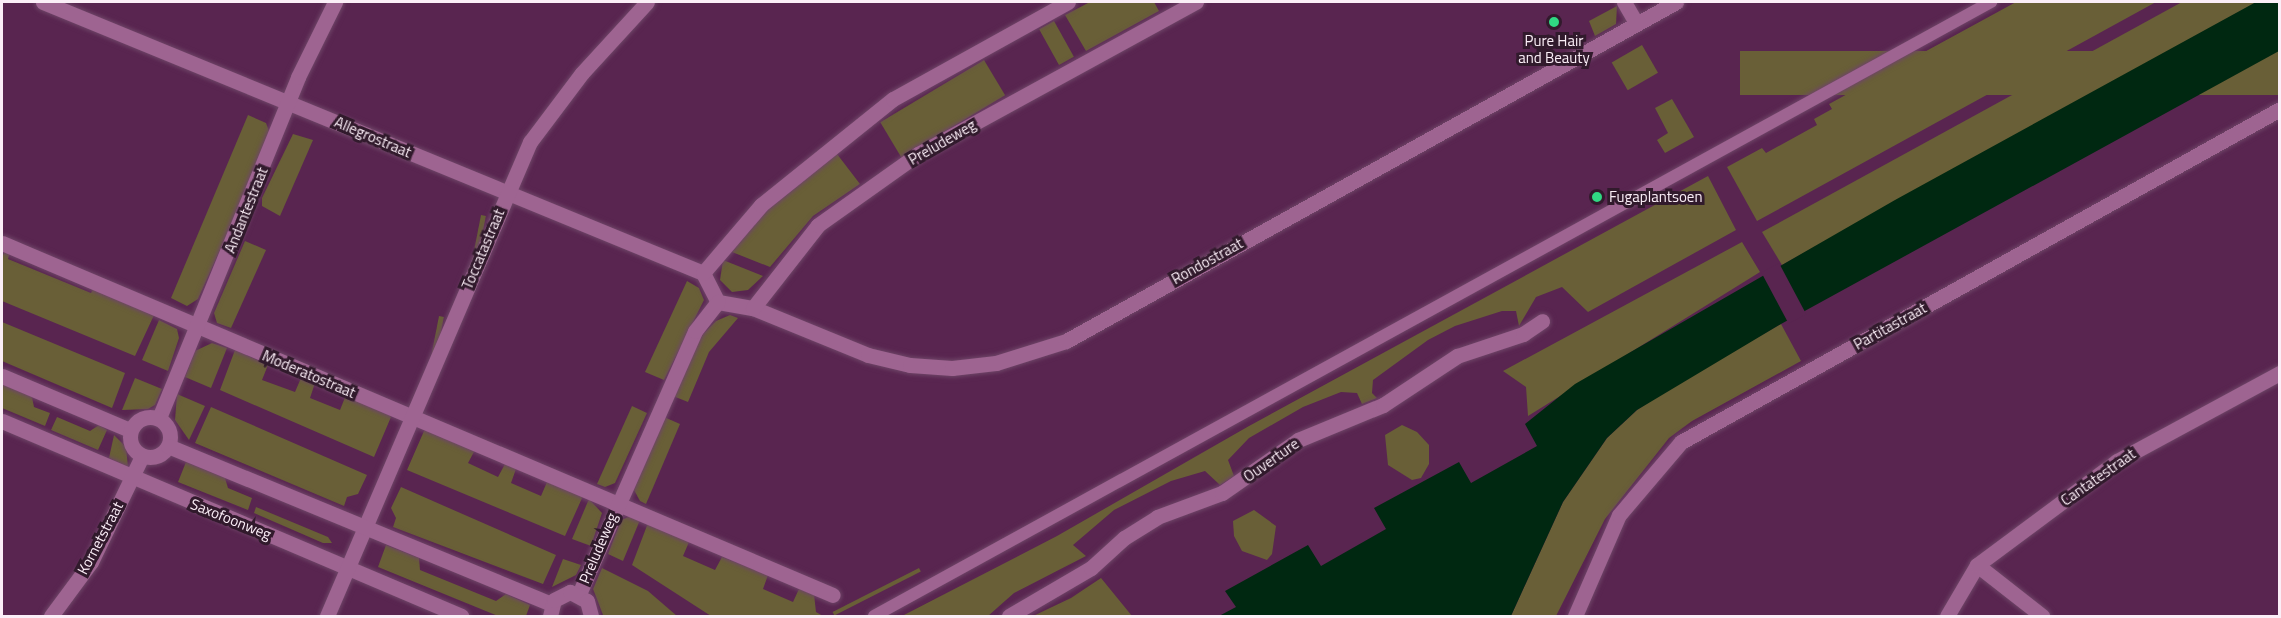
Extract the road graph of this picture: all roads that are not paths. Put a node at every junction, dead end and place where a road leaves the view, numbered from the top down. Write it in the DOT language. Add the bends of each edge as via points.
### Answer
graph roads {
  1 [pos="43,2"];
  2 [pos="335,2"];
  3 [pos="647,2"];
  4 [pos="1068,2"];
  5 [pos="1196,2"];
  6 [pos="1624,2"];
  7 [pos="1676,2"];
  8 [pos="1991,2"];
  9 [pos="1636,23"];
  10 [pos="288,102"];
  11 [pos="2280,109"];
  12 [pos="507,193"];
  13 [pos="2,243"];
  14 [pos="703,273"];
  15 [pos="718,302"];
  16 [pos="753,308"];
  17 [pos="1542,321"];
  18 [pos="198,327"];
  19 [pos="2280,373"];
  20 [pos="2,376"];
  21 [pos="411,416"];
  22 [pos="159,418"];
  23 [pos="2,421"];
  24 [pos="130,430"];
  25 [pos="168,446"];
  26 [pos="142,456"];
  27 [pos="131,477"];
  28 [pos="618,502"];
  29 [pos="365,525"];
  30 [pos="1977,565"];
  31 [pos="346,569"];
  32 [pos="579,594"];
  33 [pos="833,595"];
  34 [pos="551,610"];
  35 [pos="51,616"];
  36 [pos="327,616"];
  37 [pos="461,616"];
  38 [pos="591,616"];
  39 [pos="874,616"];
  40 [pos="1009,616"];
  41 [pos="1575,616"];
  42 [pos="1947,616"];
  43 [pos="2042,616"];
  1 -- 10 [label="street, Allegrostraat"];
  2 -- 10 [label="street, Andantestraat"];
  3 -- 12 [label="street, Toccatastraat" via="582,73 530,142"];
  4 -- 14 [label="street" via="893,99 761,205"];
  5 -- 16 [label="street, Preludeweg" via="918,154 818,225"];
  6 -- 9 [label="street"];
  7 -- 9 [label="street, Rondostraat"];
  8 -- 39 [label="lane"];
  9 -- 16 [label="street, Rondostraat" via="1066,341 996,363 952,368 889,360 827,340"];
  10 -- 12 [label="street, Allegrostraat"];
  10 -- 18 [label="street, Andantestraat"];
  11 -- 41 [label="street, Partitastraat" via="1681,442 1619,514"];
  12 -- 14 [label="street, Allegrostraat"];
  12 -- 21 [label="street, Toccatastraat"];
  13 -- 18 [label="street, Moderatostraat"];
  14 -- 15 [label="street"];
  15 -- 16 [label="street"];
  15 -- 28 [label="street, Preludeweg" via="695,331"];
  17 -- 40 [label="street, Ouverture" via="1523,334 1457,356 1383,405 1298,440 1222,492 1157,517 1124,538 1091,568"];
  18 -- 21 [label="street, Moderatostraat"];
  18 -- 22 [label="street, Andantestraat"];
  19 -- 30 [label="street, Cantatestraat" via="2117,461"];
  20 -- 24 [label="street"];
  21 -- 28 [label="street, Moderatostraat"];
  21 -- 29 [label="street, Toccatastraat"];
  22 -- 24 [label="street" via="144,417"];
  22 -- 25 [label="street" via="169,430"];
  23 -- 27 [label="street, Saxofoonweg"];
  24 -- 26 [label="street" via="132,447"];
  25 -- 26 [label="street" via="157,456"];
  25 -- 29 [label="street"];
  26 -- 27 [label="street, Kornetstraat"];
  27 -- 31 [label="street, Saxofoonweg" via="324,556"];
  27 -- 35 [label="street, Kornetstraat" via="91,562"];
  28 -- 32 [label="street, Preludeweg"];
  28 -- 33 [label="street, Preludeweg"];
  29 -- 31 [label="street, Toccatastraat"];
  29 -- 34 [label="street"];
  30 -- 42 [label="street, Cantatestraat"];
  30 -- 43 [label="street"];
  31 -- 36 [label="street, Toccatastraat"];
  31 -- 37 [label="street, Saxofoonweg"];
  32 -- 34 [label="street" via="561,594"];
  32 -- 38 [label="street" via="590,606"];
}
